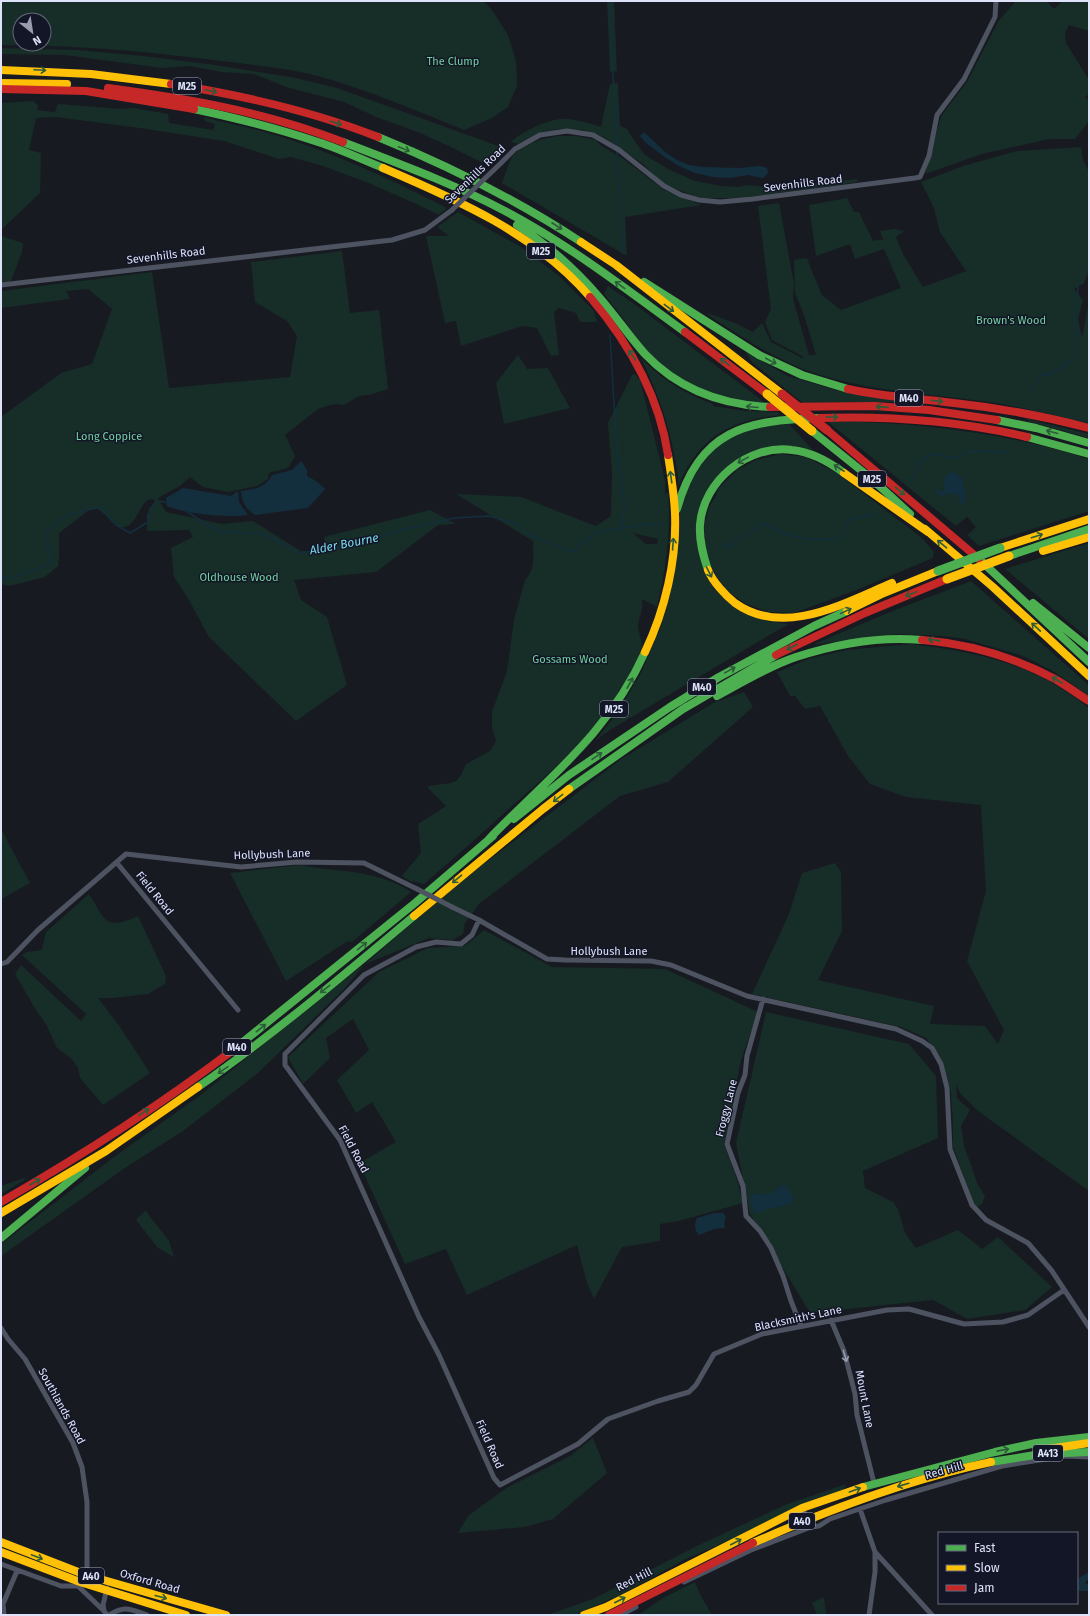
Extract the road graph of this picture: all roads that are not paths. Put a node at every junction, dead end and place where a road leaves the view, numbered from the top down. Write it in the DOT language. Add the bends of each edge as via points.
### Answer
graph roads {
  1 [pos="996,1"];
  2 [pos="1,70"];
  3 [pos="1,83"];
  4 [pos="39,83"];
  5 [pos="1,89"];
  6 [pos="441,181"];
  7 [pos="543,244"];
  8 [pos="617,266"];
  9 [pos="1,285"];
  10 [pos="1089,428"];
  11 [pos="1089,443"];
  12 [pos="1089,454"];
  13 [pos="675,516"];
  14 [pos="1089,519"];
  15 [pos="1089,529"];
  16 [pos="928,532"];
  17 [pos="1089,537"];
  18 [pos="1011,558"];
  19 [pos="936,569"];
  20 [pos="1015,592"];
  21 [pos="1089,648"];
  22 [pos="1089,662"];
  23 [pos="1089,676"];
  24 [pos="1089,701"];
  25 [pos="654,730"];
  26 [pos="489,839"];
  27 [pos="117,863"];
  28 [pos="479,920"];
  29 [pos="1,964"];
  30 [pos="763,999"];
  31 [pos="238,1010"];
  32 [pos="106,1150"];
  33 [pos="1,1202"];
  34 [pos="1,1213"];
  35 [pos="1,1238"];
  36 [pos="1064,1290"];
  37 [pos="831,1320"];
  38 [pos="801,1326"];
  39 [pos="1089,1327"];
  40 [pos="1,1328"];
  41 [pos="1089,1432"];
  42 [pos="1089,1437"];
  43 [pos="1057,1440"];
  44 [pos="1089,1443"];
  45 [pos="1089,1452"];
  46 [pos="1089,1457"];
  47 [pos="1008,1458"];
  48 [pos="874,1483"];
  49 [pos="500,1485"];
  50 [pos="802,1508"];
  51 [pos="860,1509"];
  52 [pos="809,1523"];
  53 [pos="1,1542"];
  54 [pos="1,1552"];
  55 [pos="875,1552"];
  56 [pos="1,1564"];
  57 [pos="17,1571"];
  58 [pos="86,1575"];
  59 [pos="107,1591"];
  60 [pos="183,1604"];
  61 [pos="2,1605"];
  62 [pos="107,1614"];
  63 [pos="4,1615"];
  64 [pos="145,1615"];
  65 [pos="186,1615"];
  66 [pos="211,1615"];
  67 [pos="226,1615"];
  68 [pos="584,1615"];
  69 [pos="609,1615"];
  70 [pos="620,1615"];
  71 [pos="868,1615"];
  72 [pos="932,1615"];
  1 -- 9 [label="street, Sevenhills Road, bridge" via="995,17 964,79 937,115 929,156 920,176 753,200 699,200 681,195 664,186 617,148 593,135 567,131 540,135 515,149 452,210 425,230 412,235 392,240"];
  2 -- 8 [label="main road, M25, one-way" via="95,74 186,85 271,104 334,122 421,156 494,190 546,219"];
  3 -- 4 [label="main road, M25"];
  4 -- 6 [label="main road, M25" via="85,85 150,93 268,117 350,143"];
  4 -- 7 [label="main road, M25" via="136,95 184,104 266,123 326,141 370,156 437,185"];
  13 -- 5 [label="main road, M25, one-way" via="662,426 651,392 638,364 582,288 547,256 512,231 440,193 321,142 261,124 191,107 124,96 77,90"];
  6 -- 7 [label="main road, M25" via="521,227"];
  16 -- 6 [label="main road, M25, one-way, bridge" via="873,480 767,394 663,315 574,252 503,210"];
  11 -- 7 [label="main road, M25, one-way" via="1008,422 947,412 873,406 757,407 710,398 676,380 648,358 588,286"];
  8 -- 10 [label="main road, M40, one-way" via="759,355 805,376 878,395 1002,409"];
  8 -- 20 [label="main road, M25, one-way, bridge" via="827,430 975,554"];
  13 -- 12 [label="main road, M25, one-way" via="686,480 703,454 731,433 766,422 844,417 928,421 1007,433"];
  26 -- 13 [label="main road, M25, one-way" via="588,742 630,683 648,645 664,600 670,572"];
  19 -- 14 [label="main road, M40, one-way, bridge"];
  15 -- 18 [label="main road, M40"];
  16 -- 19 [label="main road, M40, one-way" via="832,464 798,450 780,449 748,457 722,475 704,505 699,535 704,562 711,577 723,592 746,609 770,617 791,618 810,614"];
  23 -- 16 [label="main road, M25, one-way" via="982,577"];
  17 -- 18 [label="main road, M40"];
  18 -- 25 [label="main road, M40, one-way, bridge" via="947,579 865,613 791,648 690,705"];
  26 -- 19 [label="main road, M40, one-way" via="569,775 719,677 808,628"];
  20 -- 21 [label="main road" via="1053,618"];
  20 -- 22 [label="main road, M25"];
  24 -- 25 [label="main road, M40, one-way" via="1050,676 1001,654 948,642 890,639 839,646 794,658"];
  25 -- 32 [label="main road, M40, one-way" via="589,774 543,810 357,964 228,1066"];
  33 -- 26 [label="main road, M40, one-way" via="103,1141 201,1074 252,1036"];
  27 -- 28 [label="street, Hollybush Lane, bridge" via="126,854 241,867 297,862 364,863"];
  27 -- 29 [label="street, Hollybush Lane" via="38,930 7,962"];
  27 -- 31 [label="street, Field Road"];
  28 -- 30 [label="street, Hollybush Lane" via="547,958 651,961 671,965 746,996"];
  28 -- 49 [label="street, Field Road" via="472,935 461,944 436,942 416,947 364,974 285,1054 284,1065 340,1140 419,1317 439,1355 494,1478"];
  30 -- 36 [label="street, Hollybush Lane" via="896,1028 928,1044 938,1058 945,1079 950,1149 972,1205 986,1220 1028,1243 1052,1271"];
  30 -- 38 [label="street, Froggy Lane" via="727,1144 743,1186 746,1216 771,1248"];
  32 -- 34 [label="main road, M40"];
  32 -- 35 [label="main road, M40"];
  36 -- 37 [label="street, Blacksmith's Lane" via="1028,1315 1003,1322 964,1324 909,1309 887,1310"];
  36 -- 39 [label="street, Hollybush Lane"];
  37 -- 38 [label="street, Blacksmith's Lane"];
  37 -- 48 [label="street, Mount Lane, one-way" via="844,1351"];
  38 -- 49 [label="street, Blacksmith's Lane" via="762,1334 714,1354 696,1385 688,1392 608,1419 578,1444"];
  40 -- 58 [label="street, Southlands Road" via="25,1359 73,1443 82,1467 87,1502"];
  41 -- 43 [label="main road, A40"];
  42 -- 43 [label="main road, A413"];
  48 -- 43 [label="main road, Red Hill / A40, one-way" via="995,1452"];
  44 -- 47 [label="main road, A40"];
  45 -- 47 [label="main road, A413"];
  46 -- 51 [label="street, Red Hill" via="1065,1456 1002,1466"];
  47 -- 52 [label="main road, Red Hill / A40, one-way" via="886,1490"];
  50 -- 48 [label="main road, Red Hill / A40, one-way"];
  50 -- 52 [label="street"];
  68 -- 50 [label="main road, Red Hill / A40, one-way" via="606,1607"];
  51 -- 52 [label="street, Red Hill" via="819,1526"];
  51 -- 55 [label="street"];
  52 -- 69 [label="main road, Red Hill / A40" via="718,1559"];
  52 -- 70 [label="street, Red Hill"];
  53 -- 58 [label="main road, Oxford Road / A40, one-way"];
  54 -- 59 [label="main road, Oxford Road / A40"];
  55 -- 71 [label="street" via="875,1572"];
  55 -- 72 [label="street"];
  56 -- 57 [label="street"];
  57 -- 61 [label="street"];
  57 -- 62 [label="street" via="61,1586 78,1586"];
  58 -- 59 [label="street" via="107,1586"];
  58 -- 60 [label="main road, Oxford Road / A40, one-way"];
  59 -- 62 [label="street" via="103,1605"];
  59 -- 65 [label="main road, Oxford Road / A40"];
  60 -- 66 [label="main road"];
  60 -- 67 [label="main road, Oxford Road / A40"];
  61 -- 63 [label="street"];
  62 -- 64 [label="street" via="125,1608"];
}
